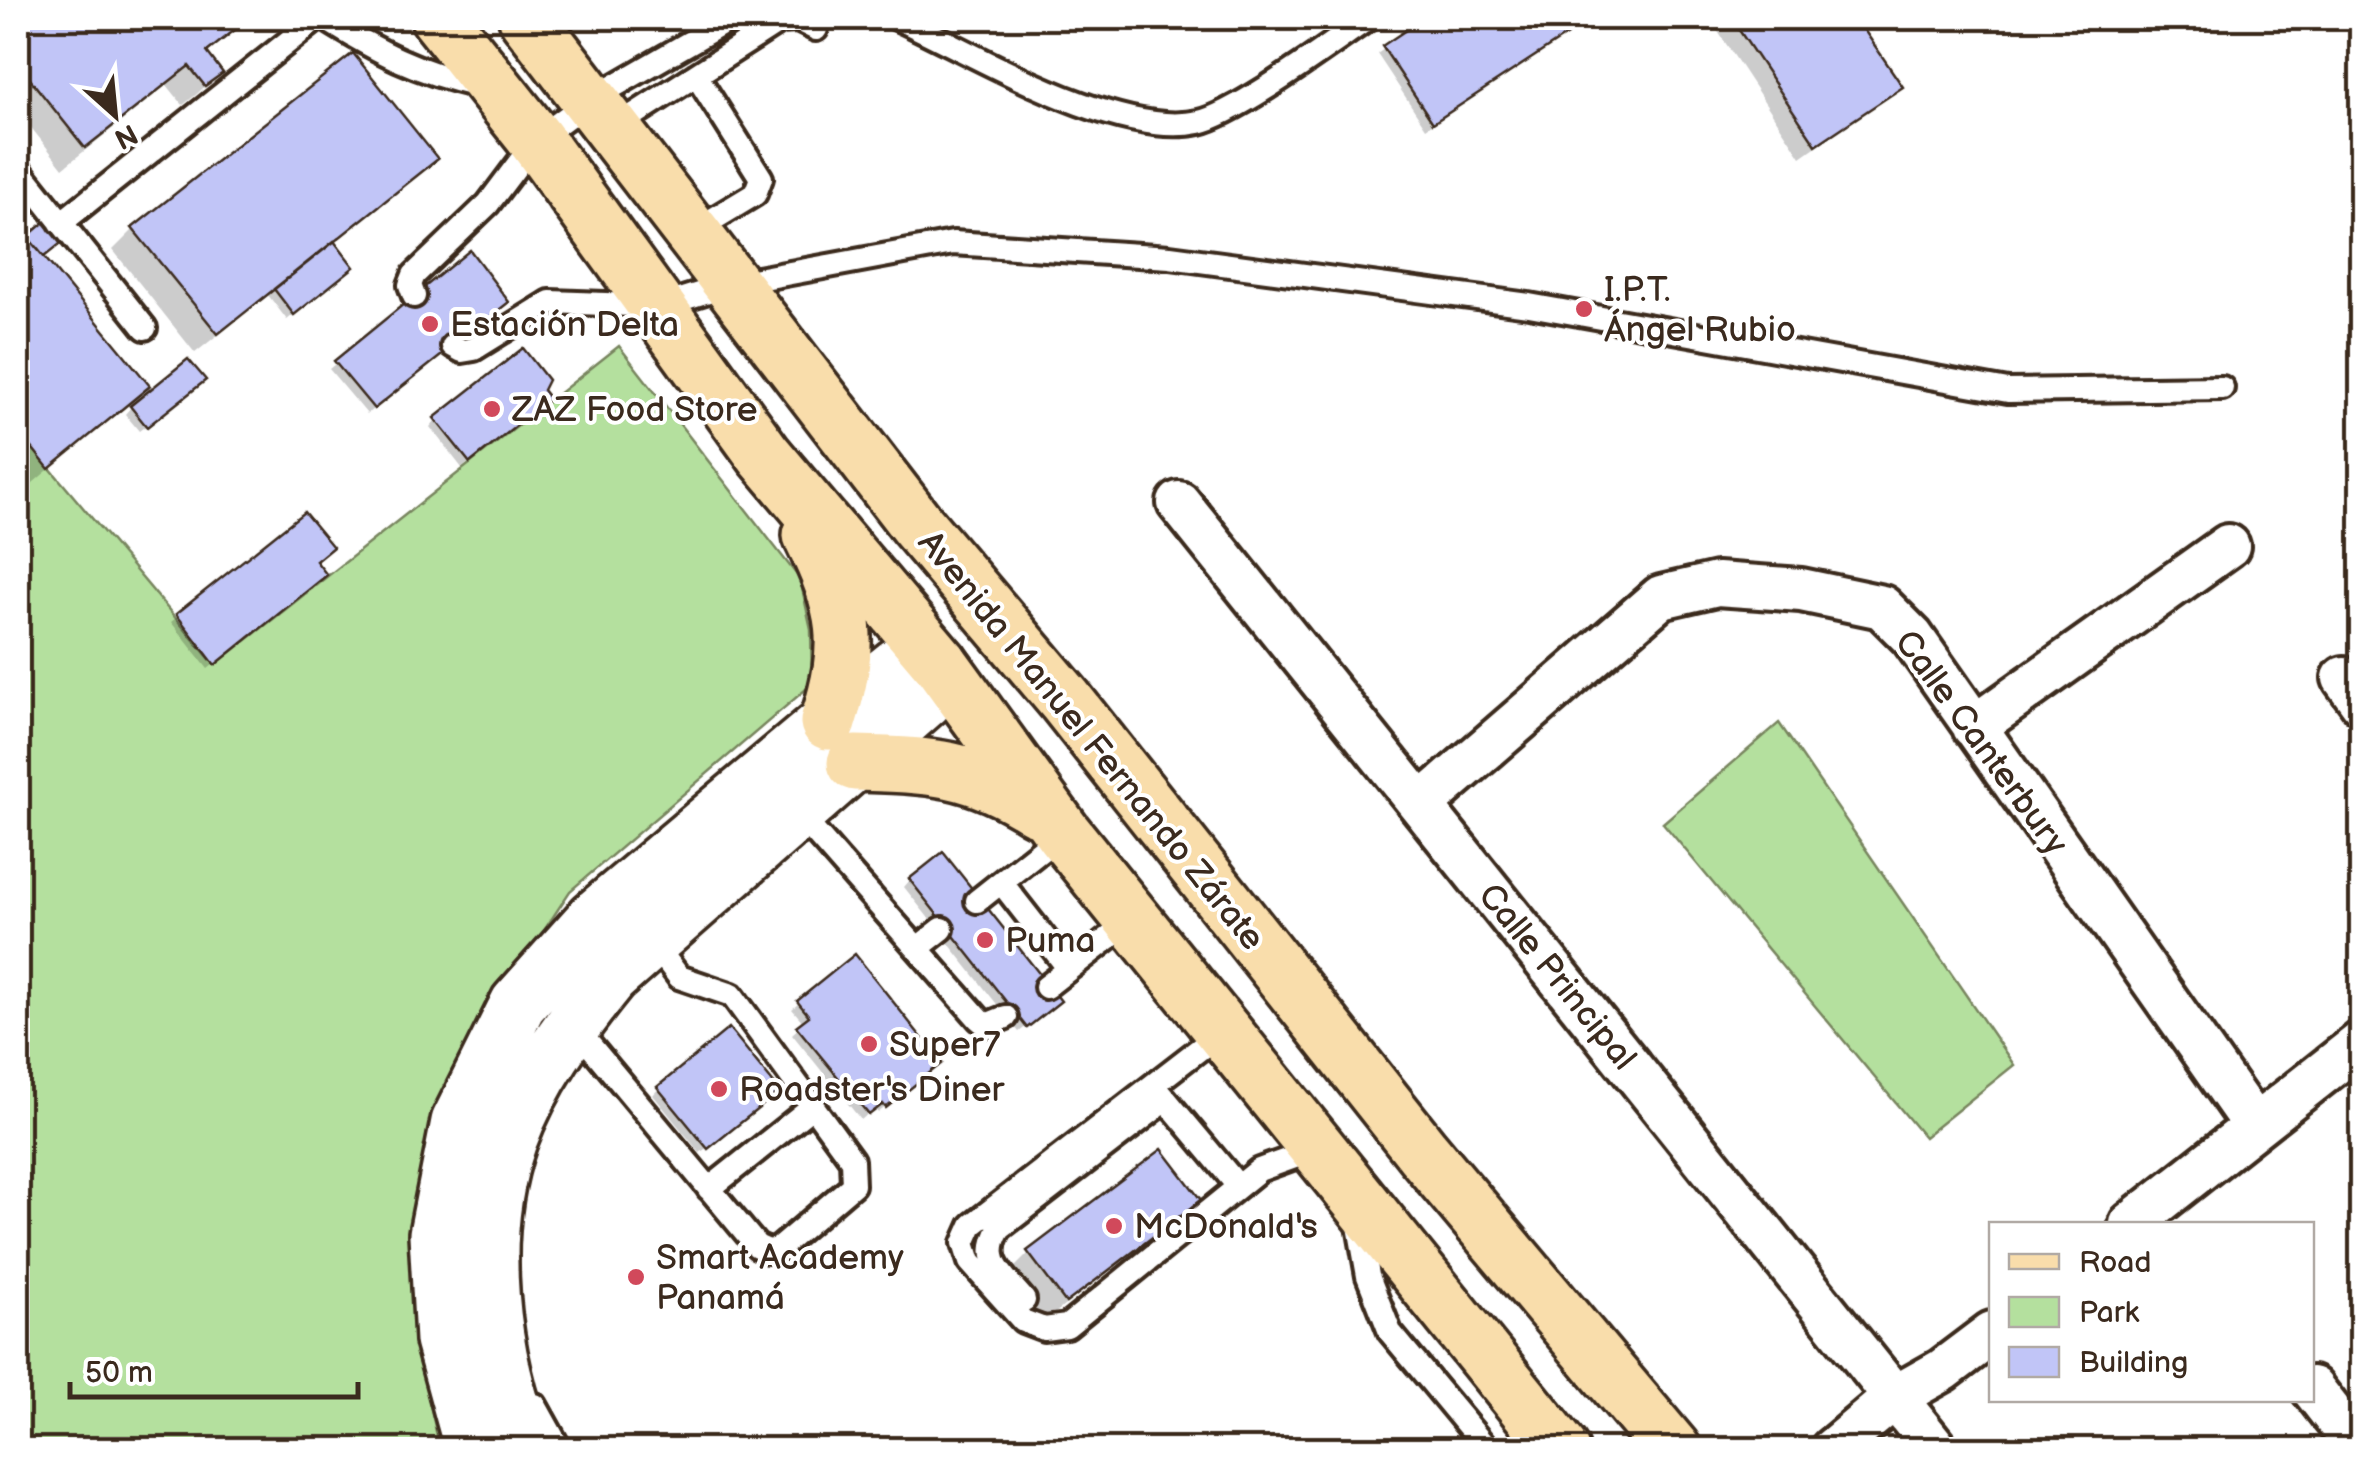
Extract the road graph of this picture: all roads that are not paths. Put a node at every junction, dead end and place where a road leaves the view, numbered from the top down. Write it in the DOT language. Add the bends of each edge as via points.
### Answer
graph roads {
  1 [pos="321,18"];
  2 [pos="439,18"];
  3 [pos="527,18"];
  4 [pos="732,18"];
  5 [pos="898,18"];
  6 [pos="1370,18"];
  7 [pos="816,29"];
  8 [pos="696,75"];
  9 [pos="496,90"];
  10 [pos="601,114"];
  11 [pos="536,140"];
  12 [pos="18,168"];
  13 [pos="61,222"];
  14 [pos="692,232"];
  15 [pos="731,284"];
  16 [pos="414,296"];
  17 [pos="660,306"];
  18 [pos="145,328"];
  19 [pos="453,346"];
  20 [pos="2222,388"];
  21 [pos="764,455"];
  22 [pos="1179,503"];
  23 [pos="917,525"];
  24 [pos="2228,546"];
  25 [pos="940,663"];
  26 [pos="1065,700"];
  27 [pos="1974,727"];
  28 [pos="841,742"];
  29 [pos="783,793"];
  30 [pos="1421,805"];
  31 [pos="1057,826"];
  32 [pos="1000,882"];
  33 [pos="977,901"];
  34 [pos="1132,919"];
  35 [pos="942,928"];
  36 [pos="651,940"];
  37 [pos="919,947"];
  38 [pos="1069,969"];
  39 [pos="1046,987"];
  40 [pos="1006,1017"];
  41 [pos="572,1023"];
  42 [pos="1223,1031"];
  43 [pos="2362,1042"];
  44 [pos="1160,1093"];
  45 [pos="813,1106"];
  46 [pos="2254,1125"];
  47 [pos="1317,1149"];
  48 [pos="1238,1186"];
  49 [pos="709,1189"];
  50 [pos="1353,1192"];
  51 [pos="2158,1217"];
  52 [pos="1443,1304"];
  53 [pos="495,1334"];
  54 [pos="1989,1334"];
  55 [pos="2314,1391"];
  56 [pos="1914,1422"];
  57 [pos="473,1450"];
  58 [pos="527,1450"];
  59 [pos="560,1450"];
  60 [pos="1488,1450"];
  61 [pos="1561,1450"];
  62 [pos="1598,1450"];
  63 [pos="1672,1450"];
  64 [pos="1832,1450"];
  65 [pos="1873,1450"];
  66 [pos="2360,1450"];
  1 -- 9 [label="lane" via="423,73"];
  1 -- 13 [label="lane"];
  2 -- 9 [label="main road, Avenida Manuel Fernando Zárate"];
  3 -- 10 [label="main road, Avenida Manuel Fernando Zárate"];
  4 -- 10 [label="lane"];
  5 -- 6 [label="lane" via="1102,113 1159,126 1202,121"];
  7 -- 8 [label="lane" via="780,21"];
  8 -- 10 [label="lane"];
  8 -- 14 [label="lane" via="761,178 755,194"];
  9 -- 11 [label="main road, Avenida Manuel Fernando Zárate"];
  10 -- 11 [label="lane"];
  10 -- 14 [label="main road, Avenida Manuel Fernando Zárate"];
  11 -- 16 [label="lane" via="488,204 414,276"];
  11 -- 17 [label="main road, Avenida Manuel Fernando Zárate"];
  12 -- 13 [label="lane"];
  13 -- 18 [label="lane"];
  14 -- 15 [label="main road, Avenida Manuel Fernando Zárate"];
  15 -- 17 [label="lane"];
  15 -- 20 [label="lane" via="953,243 1170,257 1530,305 2008,391"];
  15 -- 23 [label="main road, Avenida Manuel Fernando Zárate"];
  17 -- 19 [label="lane" via="550,302 474,348 462,352"];
  17 -- 21 [label="main road, Avenida Manuel Fernando Zárate"];
  21 -- 25 [label="main road, Avenida Manuel Fernando Zárate"];
  21 -- 28 [label="main road" via="841,605"];
  22 -- 30 [label="street, Calle Principal"];
  23 -- 25 [label="main road" via="936,592"];
  23 -- 26 [label="main road, Avenida Manuel Fernando Zárate"];
  24 -- 27 [label="street"];
  25 -- 26 [label="main road" via="991,666"];
  25 -- 28 [label="street" via="926,699"];
  25 -- 31 [label="main road, Avenida Manuel Fernando Zárate"];
  26 -- 63 [label="main road, Avenida Manuel Fernando Zárate" via="1422,1151"];
  27 -- 30 [label="street, Calle Canterbury" via="1912,637 1882,608 1801,590 1717,584 1660,597"];
  27 -- 46 [label="street, Calle Canterbury"];
  28 -- 29 [label="street"];
  28 -- 31 [label="main road" via="971,772"];
  29 -- 36 [label="street"];
  29 -- 37 [label="lane"];
  29 -- 57 [label="street" via="595,918 518,1004 459,1122 437,1234 442,1340"];
  30 -- 56 [label="street, Calle Principal"];
  31 -- 32 [label="lane"];
  31 -- 34 [label="main road, Avenida Manuel Fernando Zárate"];
  32 -- 33 [label="lane"];
  32 -- 38 [label="lane"];
  34 -- 38 [label="lane"];
  34 -- 42 [label="main road, Avenida Manuel Fernando Zárate"];
  35 -- 37 [label="lane"];
  36 -- 41 [label="street"];
  36 -- 45 [label="lane" via="679,977 732,995"];
  37 -- 40 [label="lane" via="986,1025"];
  38 -- 39 [label="lane"];
  41 -- 49 [label="lane"];
  41 -- 53 [label="street" via="509,1142 490,1241"];
  42 -- 44 [label="lane"];
  42 -- 47 [label="main road, Avenida Manuel Fernando Zárate"];
  43 -- 46 [label="street"];
  44 -- 48 [label="lane"];
  44 -- 48 [label="lane" via="990,1243 990,1260 1030,1308 1052,1318 1078,1317"];
  45 -- 49 [label="lane"];
  45 -- 49 [label="lane" via="852,1160 853,1185 778,1249 757,1246"];
  46 -- 51 [label="street"];
  47 -- 48 [label="lane" via="1259,1170"];
  47 -- 50 [label="main road, Avenida Manuel Fernando Zárate"];
  50 -- 52 [label="main road, Avenida Manuel Fernando Zárate"];
  50 -- 60 [label="lane" via="1382,1317"];
  52 -- 61 [label="main road, Avenida Manuel Fernando Zárate"];
  52 -- 62 [label="main road" via="1512,1350"];
  53 -- 58 [label="street"];
  53 -- 59 [label="lane"];
  54 -- 56 [label="street" via="1943,1370"];
  55 -- 66 [label="street"];
  56 -- 64 [label="street"];
  56 -- 65 [label="street"];
}
